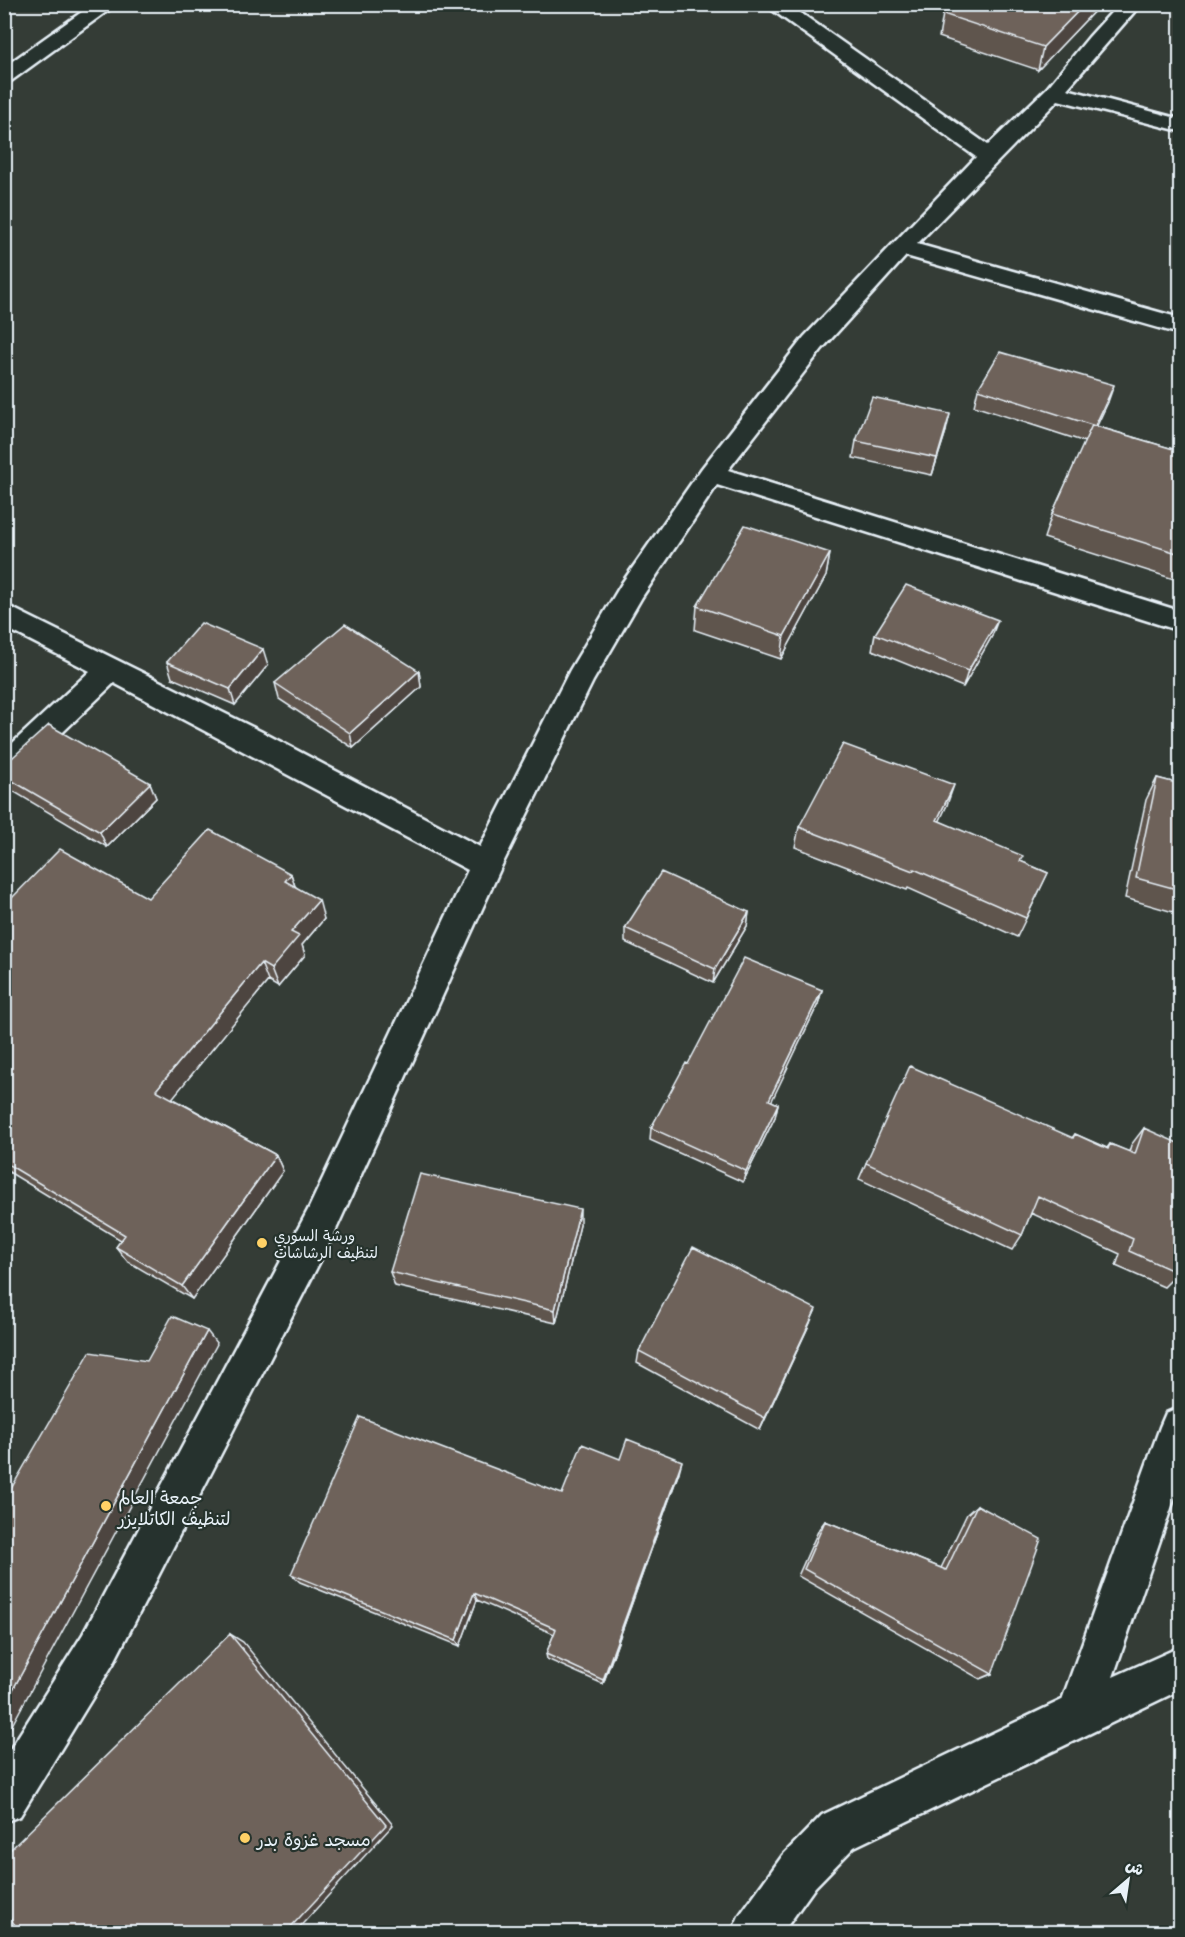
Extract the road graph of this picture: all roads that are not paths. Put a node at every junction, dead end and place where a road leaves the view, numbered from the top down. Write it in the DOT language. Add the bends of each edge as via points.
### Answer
graph roads {
  1 [pos="107,4"];
  2 [pos="774,4"];
  3 [pos="1131,4"];
  4 [pos="4,77"];
  5 [pos="1054,92"];
  6 [pos="1180,125"];
  7 [pos="989,156"];
  8 [pos="901,247"];
  9 [pos="1180,326"];
  10 [pos="711,474"];
  11 [pos="4,614"];
  12 [pos="1180,621"];
  13 [pos="111,668"];
  14 [pos="4,770"];
  15 [pos="486,865"];
  16 [pos="1180,1427"];
  17 [pos="1180,1668"];
  18 [pos="1078,1715"];
  19 [pos="4,1800"];
  20 [pos="755,1932"];
  1 -- 4 [label="street"];
  2 -- 7 [label="street"];
  3 -- 5 [label="street"];
  5 -- 6 [label="street"];
  5 -- 7 [label="street"];
  7 -- 8 [label="street"];
  8 -- 9 [label="street"];
  8 -- 10 [label="street" via="813,343"];
  10 -- 12 [label="street"];
  10 -- 15 [label="street" via="632,590 580,678"];
  11 -- 13 [label="street"];
  13 -- 14 [label="street"];
  13 -- 15 [label="street"];
  15 -- 19 [label="street" via="321,1222 98,1649"];
  16 -- 18 [label="street"];
  17 -- 18 [label="street"];
  18 -- 20 [label="street" via="838,1831 799,1871"];
}
